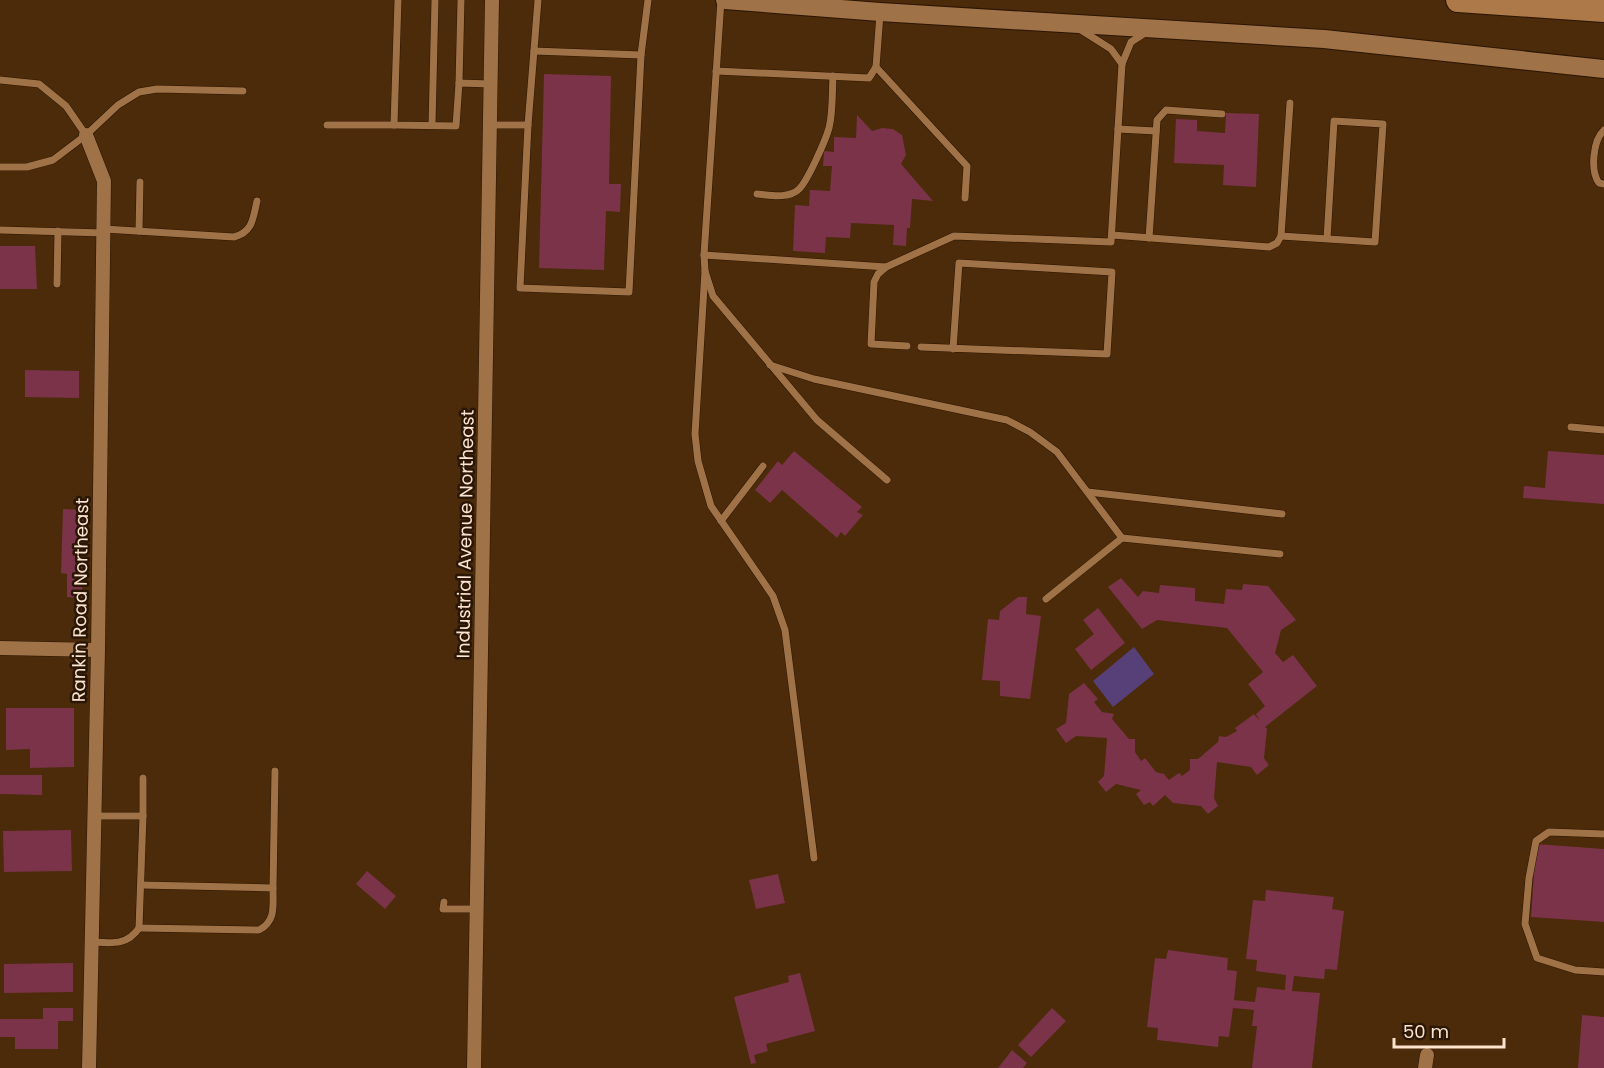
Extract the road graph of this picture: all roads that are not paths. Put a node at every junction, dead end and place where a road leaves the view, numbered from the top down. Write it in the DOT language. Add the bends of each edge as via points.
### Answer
graph roads {
  1 [pos="398,0"];
  2 [pos="435,0"];
  3 [pos="460,0"];
  4 [pos="492,0"];
  5 [pos="538,0"];
  6 [pos="648,0"];
  7 [pos="723,0"];
  8 [pos="1458,0"];
  9 [pos="1604,10"];
  10 [pos="880,12"];
  11 [pos="1069,22"];
  12 [pos="1155,28"];
  13 [pos="534,51"];
  14 [pos="641,55"];
  15 [pos="1122,64"];
  16 [pos="876,67"];
  17 [pos="1604,69"];
  18 [pos="716,71"];
  19 [pos="833,76"];
  20 [pos="0,81"];
  21 [pos="459,83"];
  22 [pos="491,84"];
  23 [pos="243,91"];
  24 [pos="1290,103"];
  25 [pos="1222,114"];
  26 [pos="327,125"];
  27 [pos="394,125"];
  28 [pos="432,125"];
  29 [pos="490,125"];
  30 [pos="528,125"];
  31 [pos="1118,129"];
  32 [pos="1604,130"];
  33 [pos="1156,131"];
  34 [pos="86,135"];
  35 [pos="0,167"];
  36 [pos="140,182"];
  37 [pos="1604,184"];
  38 [pos="757,194"];
  39 [pos="964,198"];
  40 [pos="257,201"];
  41 [pos="0,230"];
  42 [pos="58,231"];
  43 [pos="104,231"];
  44 [pos="139,231"];
  45 [pos="1112,235"];
  46 [pos="1281,236"];
  47 [pos="1149,238"];
  48 [pos="1327,239"];
  49 [pos="704,255"];
  50 [pos="886,267"];
  51 [pos="705,271"];
  52 [pos="57,284"];
  53 [pos="908,346"];
  54 [pos="921,347"];
  55 [pos="953,349"];
  56 [pos="770,365"];
  57 [pos="1571,427"];
  58 [pos="1604,430"];
  59 [pos="763,466"];
  60 [pos="887,480"];
  61 [pos="1088,492"];
  62 [pos="1282,514"];
  63 [pos="721,520"];
  64 [pos="1122,538"];
  65 [pos="1280,554"];
  66 [pos="1046,599"];
  67 [pos="0,648"];
  68 [pos="98,650"];
  69 [pos="275,771"];
  70 [pos="143,778"];
  71 [pos="94,816"];
  72 [pos="143,816"];
  73 [pos="1604,834"];
  74 [pos="814,858"];
  75 [pos="141,885"];
  76 [pos="273,888"];
  77 [pos="444,902"];
  78 [pos="476,909"];
  79 [pos="139,928"];
  80 [pos="92,942"];
  81 [pos="1604,972"];
  82 [pos="89,1068"];
  83 [pos="474,1068"];
  1 -- 27 [label="lane"];
  2 -- 28 [label="lane"];
  3 -- 21 [label="lane"];
  4 -- 22 [label="street, Industrial Avenue Northeast"];
  5 -- 13 [label="lane"];
  6 -- 14 [label="lane"];
  7 -- 10 [label="main road"];
  7 -- 18 [label="lane"];
  8 -- 9 [label="highway"];
  10 -- 11 [label="main road"];
  10 -- 16 [label="lane"];
  11 -- 12 [label="main road"];
  11 -- 15 [label="lane" via="1111,49"];
  12 -- 15 [label="lane" via="1131,42"];
  12 -- 17 [label="main road" via="1324,39"];
  13 -- 14 [label="lane"];
  13 -- 30 [label="lane"];
  14 -- 30 [label="lane" via="629,292 520,288"];
  15 -- 31 [label="lane"];
  16 -- 19 [label="lane" via="869,78"];
  16 -- 39 [label="lane" via="967,166"];
  18 -- 19 [label="lane"];
  18 -- 49 [label="lane"];
  19 -- 38 [label="lane" via="829,128 799,189 780,196"];
  20 -- 34 [label="lane" via="31,82 46,88 66,106"];
  21 -- 22 [label="lane"];
  21 -- 28 [label="lane" via="456,126"];
  22 -- 29 [label="street, Industrial Avenue Northeast"];
  23 -- 34 [label="lane" via="139,92 118,105"];
  24 -- 46 [label="lane"];
  25 -- 33 [label="lane" via="1166,110 1157,120"];
  26 -- 27 [label="lane"];
  27 -- 28 [label="lane"];
  29 -- 30 [label="lane"];
  29 -- 78 [label="street, Industrial Avenue Northeast"];
  31 -- 33 [label="lane"];
  31 -- 45 [label="lane"];
  32 -- 37 [label="lane" via="1596,140 1595,177"];
  33 -- 47 [label="lane"];
  34 -- 35 [label="lane" via="45,163"];
  34 -- 43 [label="street, Rankin Road Northeast" via="104,181"];
  36 -- 44 [label="lane"];
  40 -- 44 [label="lane" via="251,227 234,237"];
  41 -- 42 [label="lane"];
  42 -- 43 [label="lane"];
  42 -- 52 [label="lane"];
  43 -- 44 [label="lane"];
  43 -- 68 [label="street, Rankin Road Northeast"];
  45 -- 47 [label="lane"];
  45 -- 50 [label="lane" via="1111,242 954,236"];
  46 -- 47 [label="lane" via="1269,247"];
  46 -- 48 [label="lane"];
  48 -- 48 [label="lane" via="1376,242 1383,124 1334,120"];
  49 -- 50 [label="lane"];
  49 -- 51 [label="lane"];
  50 -- 53 [label="lane" via="874,282 871,344"];
  51 -- 56 [label="lane" via="713,296"];
  51 -- 63 [label="lane" via="695,434 711,506"];
  54 -- 55 [label="lane"];
  55 -- 55 [label="lane" via="1107,354 1112,272 959,263"];
  56 -- 60 [label="lane" via="817,420"];
  56 -- 61 [label="lane" via="814,379 1007,420 1057,452"];
  57 -- 58 [label="lane"];
  59 -- 63 [label="lane"];
  61 -- 62 [label="lane"];
  61 -- 64 [label="lane"];
  63 -- 74 [label="lane" via="773,596 785,630"];
  64 -- 65 [label="lane"];
  64 -- 66 [label="lane"];
  67 -- 68 [label="street"];
  68 -- 71 [label="street, Rankin Road Northeast"];
  69 -- 76 [label="lane"];
  70 -- 72 [label="lane"];
  71 -- 72 [label="lane"];
  71 -- 80 [label="street, Rankin Road Northeast"];
  72 -- 75 [label="lane"];
  73 -- 81 [label="lane" via="1549,832 1536,841 1526,924 1537,958 1575,970"];
  75 -- 76 [label="lane"];
  75 -- 79 [label="lane"];
  76 -- 79 [label="lane" via="273,918 259,930"];
  77 -- 78 [label="lane" via="443,909"];
  78 -- 83 [label="street, Industrial Avenue Northeast"];
  79 -- 80 [label="lane" via="123,942"];
  80 -- 82 [label="street, Rankin Road Northeast"];
}
